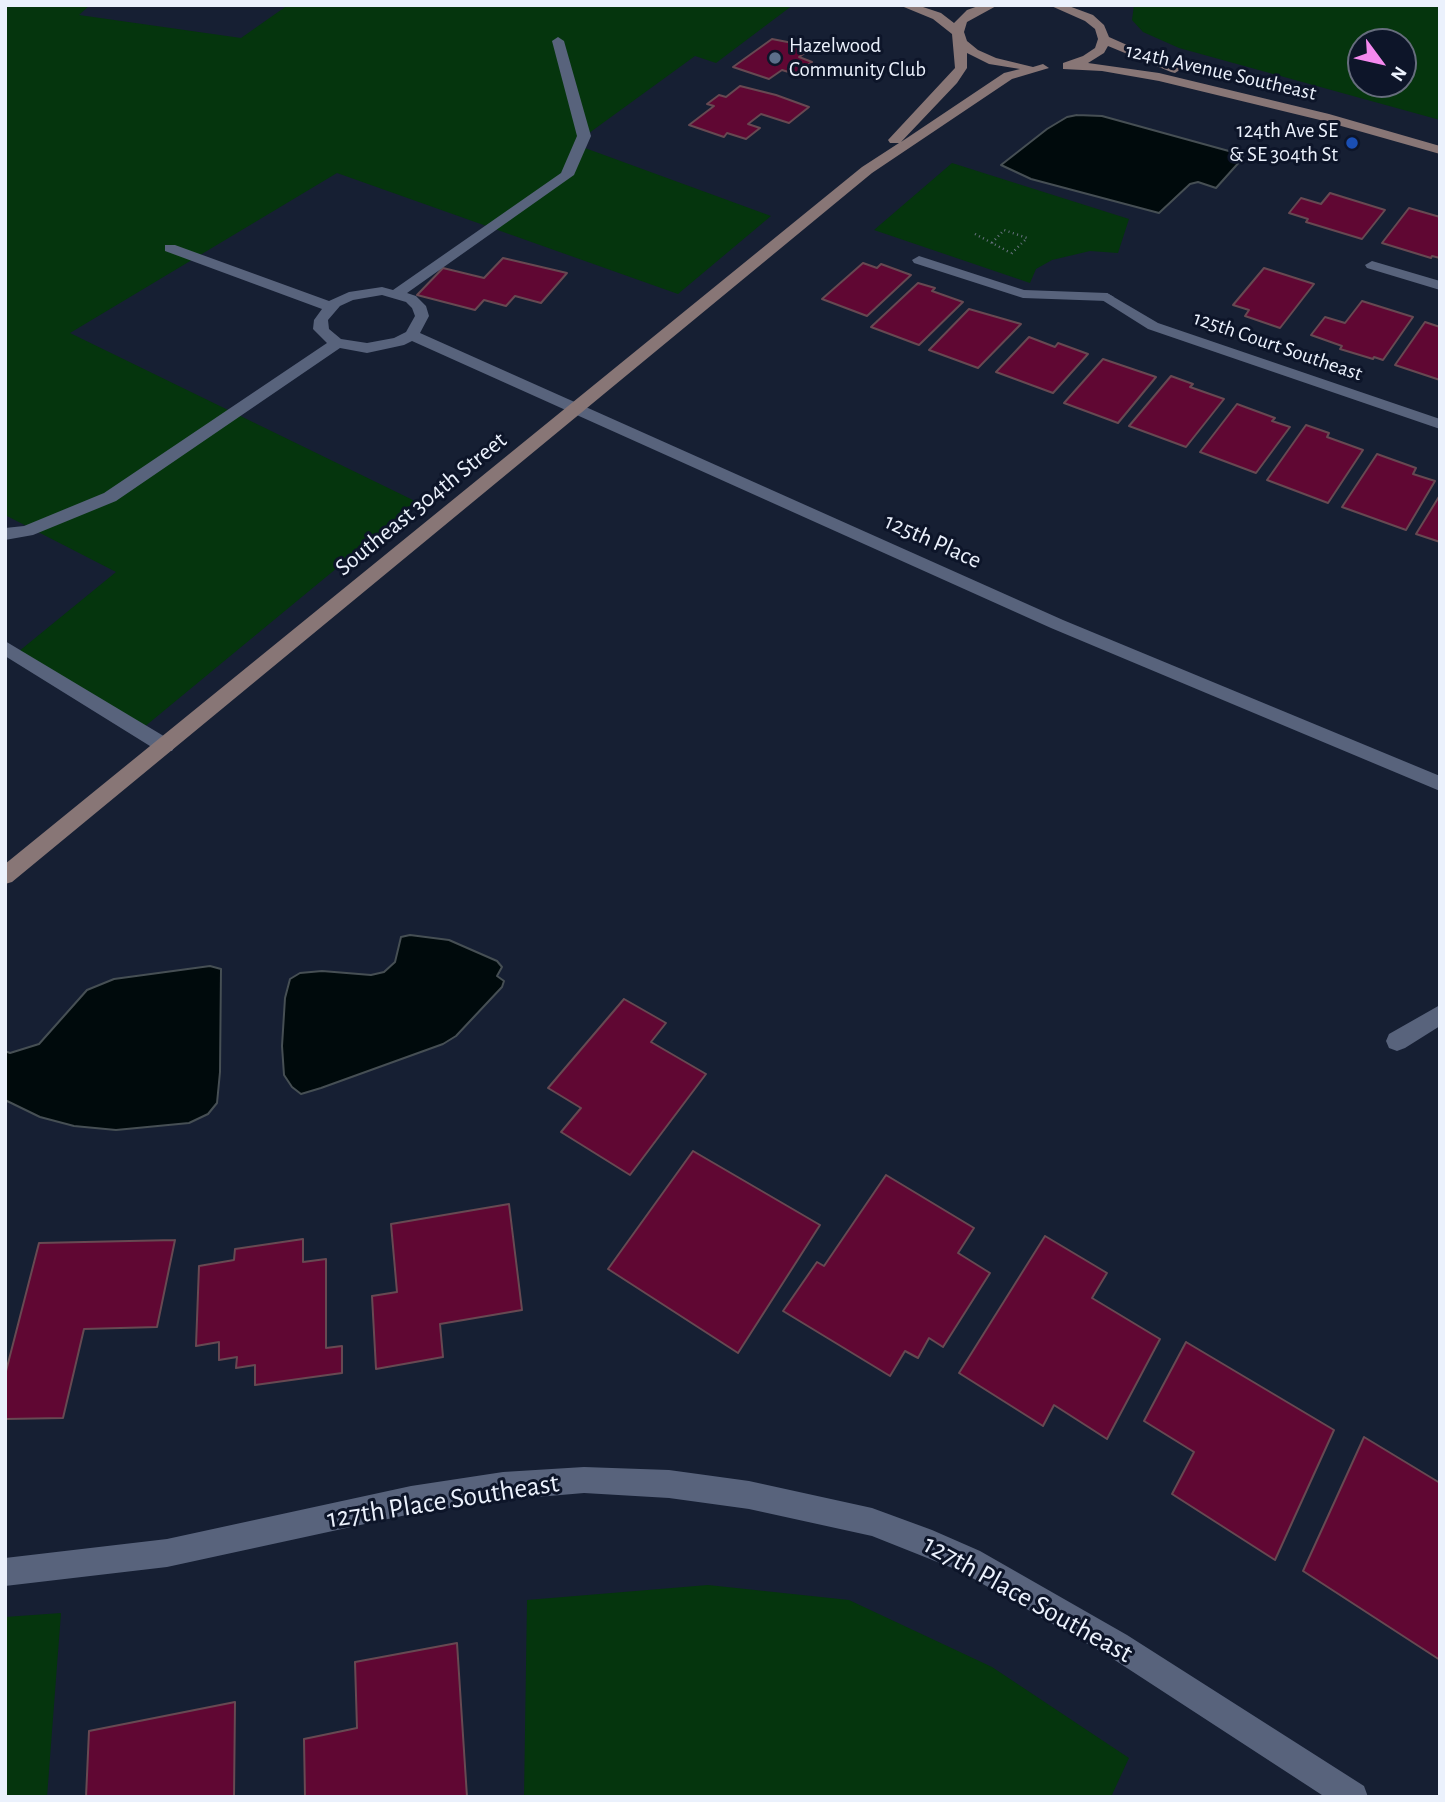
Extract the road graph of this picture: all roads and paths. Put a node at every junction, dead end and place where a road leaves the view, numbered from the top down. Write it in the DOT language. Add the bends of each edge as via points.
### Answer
graph roads {
  1 [pos="905,5"];
  2 [pos="992,5"];
  3 [pos="1055,5"];
  4 [pos="1095,5"];
  5 [pos="1102,33"];
  6 [pos="960,37"];
  7 [pos="558,41"];
  8 [pos="1067,66"];
  9 [pos="1043,68"];
  10 [pos="1324,117"];
  11 [pos="1440,150"];
  12 [pos="867,170"];
  13 [pos="992,243"];
  14 [pos="170,248"];
  15 [pos="1011,254"];
  16 [pos="919,260"];
  17 [pos="1372,265"];
  18 [pos="1440,286"];
  19 [pos="398,293"];
  20 [pos="330,307"];
  21 [pos="411,335"];
  22 [pos="337,344"];
  23 [pos="577,408"];
  24 [pos="1440,424"];
  25 [pos="5,534"];
  26 [pos="5,647"];
  27 [pos="164,746"];
  28 [pos="1440,784"];
  29 [pos="5,876"];
  30 [pos="1440,1014"];
  31 [pos="1397,1041"];
  32 [pos="5,1572"];
  33 [pos="1353,1797"];
  1 -- 6 [label="street" via="937,16"];
  2 -- 6 [label="street" via="961,21"];
  3 -- 5 [label="street, 124th Avenue Southeast" via="1089,18"];
  4 -- 5 [label="street"];
  5 -- 8 [label="street" via="1100,50"];
  5 -- 10 [label="street, 124th Avenue Southeast" via="1147,59"];
  6 -- 9 [label="street" via="974,53 993,61"];
  6 -- 12 [label="street, Southeast 304th Street" via="961,68 953,80"];
  7 -- 19 [label="street" via="584,136 567,175"];
  8 -- 9 [label="street"];
  8 -- 10 [label="street, 124th Avenue Southeast" via="1158,76"];
  9 -- 12 [label="street, Southeast 304th Street" via="1008,76"];
  10 -- 11 [label="street, 124th Avenue Southeast"];
  12 -- 23 [label="street, Southeast 304th Street"];
  13 -- 15 [label="path" via="1004,230 1027,238"];
  14 -- 20 [label="street"];
  16 -- 24 [label="street, 125th Court Southeast" via="1023,294 1107,298 1153,326"];
  17 -- 18 [label="street"];
  19 -- 20 [label="street" via="365,292"];
  19 -- 21 [label="street" via="419,306 422,316"];
  20 -- 22 [label="street" via="321,329"];
  21 -- 22 [label="street" via="384,346"];
  21 -- 23 [label="street, 125th Place"];
  22 -- 25 [label="street" via="110,497 27,531"];
  23 -- 27 [label="street, Southeast 304th Street"];
  23 -- 28 [label="street, 125th Place" via="1057,624"];
  26 -- 27 [label="street"];
  27 -- 29 [label="street, Southeast 304th Street"];
  30 -- 31 [label="street"];
  32 -- 33 [label="street, 127th Place Southeast" via="167,1553 411,1500 503,1486 584,1480 669,1484 749,1495 872,1522 970,1561 1117,1645"];
}
